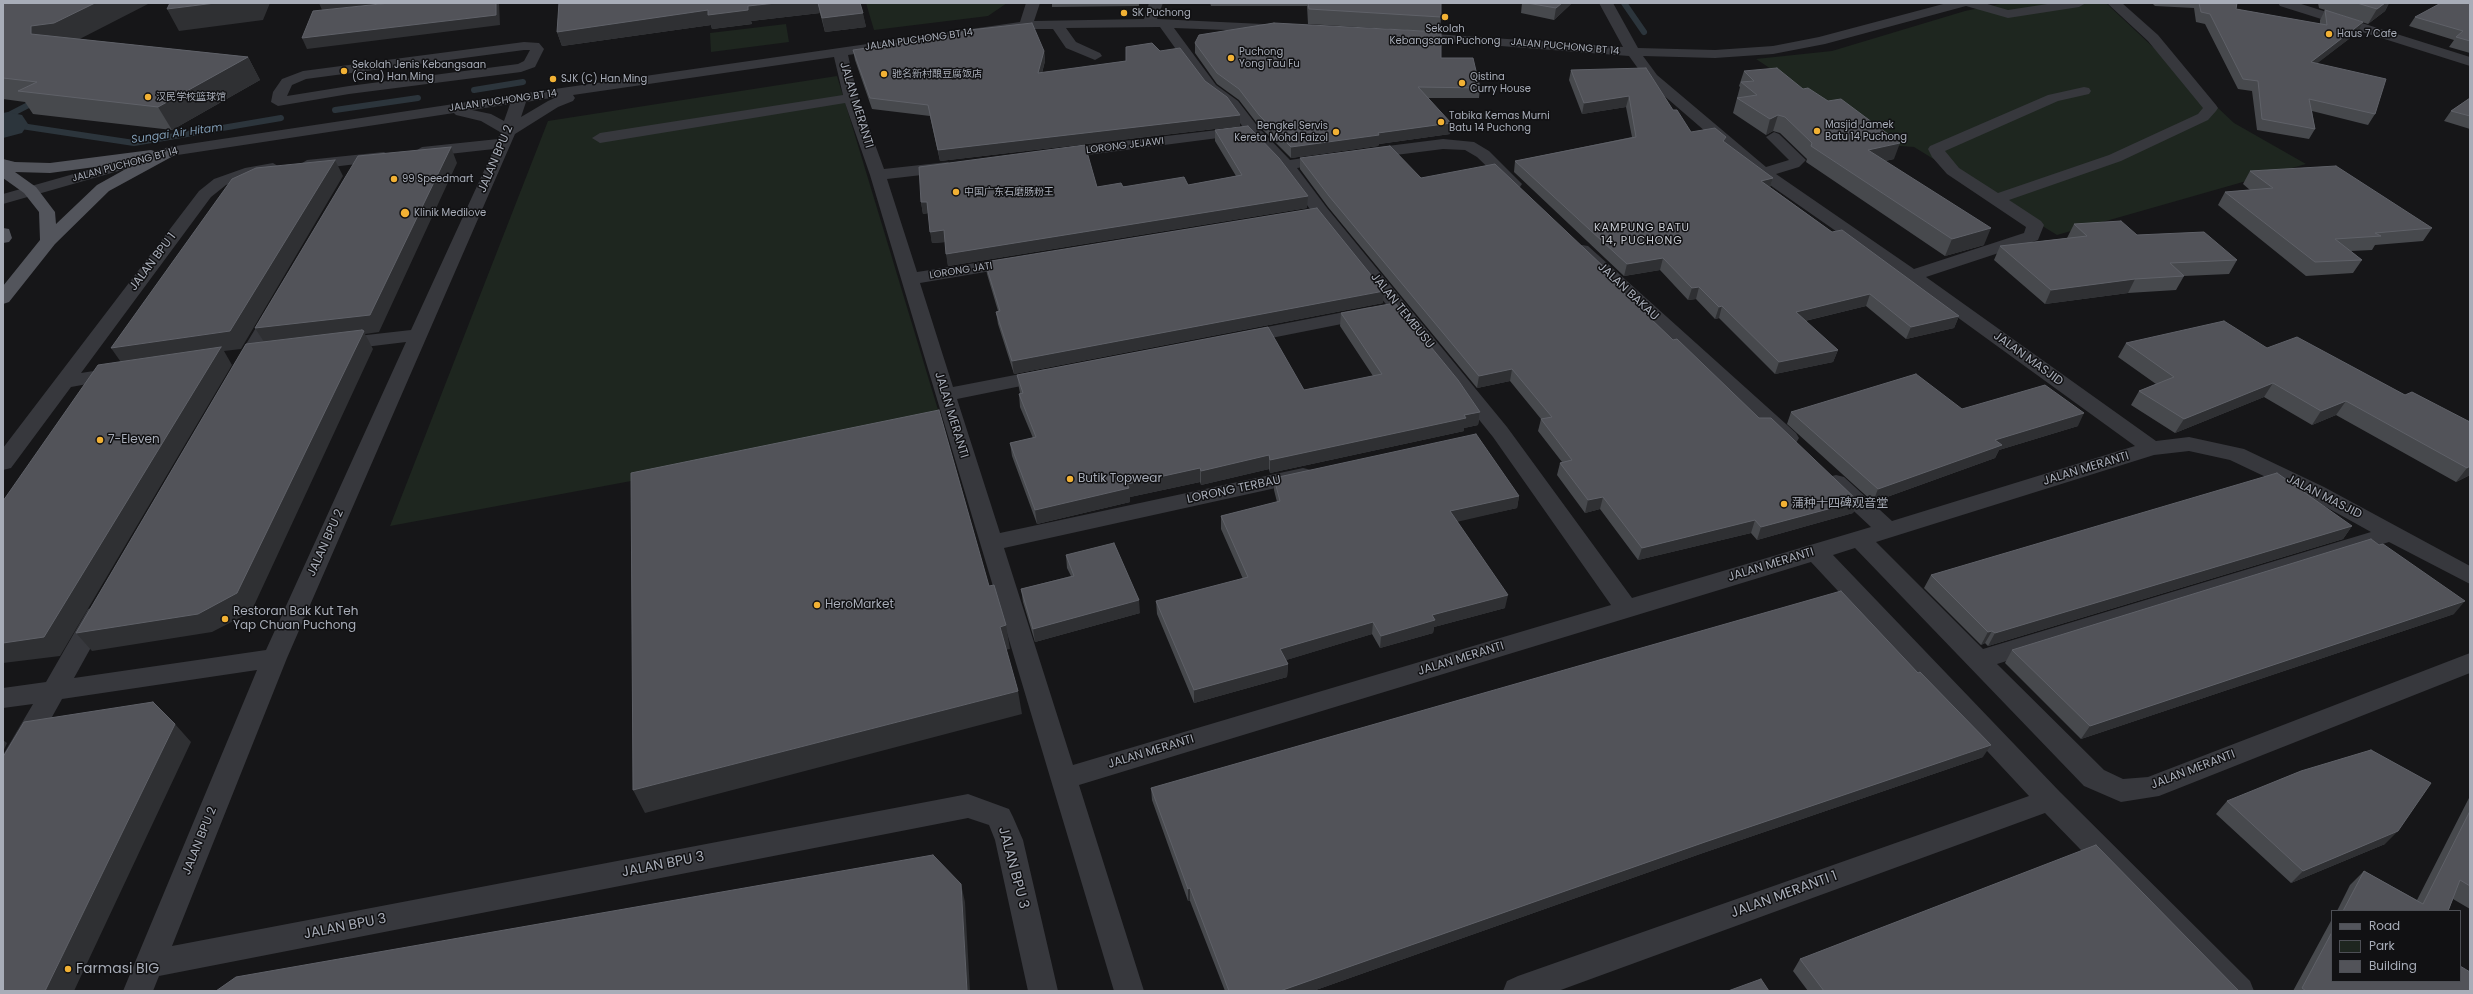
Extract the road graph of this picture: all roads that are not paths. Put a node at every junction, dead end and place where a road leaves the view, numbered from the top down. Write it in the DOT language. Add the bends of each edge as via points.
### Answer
graph roads {
  1 [pos="1033,3"];
  2 [pos="1156,3"];
  3 [pos="1606,3"];
  4 [pos="1962,3"];
  5 [pos="1970,3"];
  6 [pos="2079,3"];
  7 [pos="2114,3"];
  8 [pos="2285,3"];
  9 [pos="1157,23"];
  10 [pos="1026,25"];
  11 [pos="1057,25"];
  12 [pos="1294,29"];
  13 [pos="1395,33"];
  14 [pos="840,51"];
  15 [pos="1095,56"];
  16 [pos="1637,58"];
  17 [pos="2470,62"];
  18 [pos="596,88"];
  19 [pos="2084,91"];
  20 [pos="520,98"];
  21 [pos="851,98"];
  22 [pos="308,107"];
  23 [pos="442,110"];
  24 [pos="1252,130"];
  25 [pos="302,131"];
  26 [pos="506,137"];
  27 [pos="1774,137"];
  28 [pos="600,138"];
  29 [pos="169,152"];
  30 [pos="1041,156"];
  31 [pos="363,159"];
  32 [pos="3,164"];
  33 [pos="963,165"];
  34 [pos="1286,165"];
  35 [pos="3,171"];
  36 [pos="1762,173"];
  37 [pos="878,175"];
  38 [pos="351,180"];
  39 [pos="30,190"];
  40 [pos="1527,197"];
  41 [pos="3,199"];
  42 [pos="1996,199"];
  43 [pos="3,233"];
  44 [pos="3,238"];
  45 [pos="49,240"];
  46 [pos="1572,240"];
  47 [pos="1034,259"];
  48 [pos="1912,276"];
  49 [pos="910,279"];
  50 [pos="285,294"];
  51 [pos="3,298"];
  52 [pos="1399,307"];
  53 [pos="418,336"];
  54 [pos="1219,342"];
  55 [pos="318,347"];
  56 [pos="272,352"];
  57 [pos="249,355"];
  58 [pos="226,358"];
  59 [pos="140,370"];
  60 [pos="1063,372"];
  61 [pos="62,382"];
  62 [pos="229,389"];
  63 [pos="945,395"];
  64 [pos="1500,432"];
  65 [pos="1477,437"];
  66 [pos="2152,448"];
  67 [pos="1803,452"];
  68 [pos="3,463"];
  69 [pos="1820,467"];
  70 [pos="1323,471"];
  71 [pos="1888,530"];
  72 [pos="2392,533"];
  73 [pos="1859,539"];
  74 [pos="991,543"];
  75 [pos="1816,552"];
  76 [pos="2470,576"];
  77 [pos="109,595"];
  78 [pos="1627,609"];
  79 [pos="275,658"];
  80 [pos="1978,660"];
  81 [pos="2470,663"];
  82 [pos="53,691"];
  83 [pos="3,698"];
  84 [pos="3,779"];
  85 [pos="1064,779"];
  86 [pos="2050,800"];
  87 [pos="149,964"];
  88 [pos="138,991"];
  89 [pos="1043,991"];
  90 [pos="1129,991"];
  91 [pos="1518,991"];
  92 [pos="2239,991"];
  1 -- 10 [label="street"];
  2 -- 9 [label="street"];
  3 -- 16 [label="street, JALAN MASJID"];
  4 -- 16 [label="street, JALAN PUCHONG BT 14" via="1820,41 1773,50 1715,54 1722,64"];
  5 -- 6 [label="street" via="2008,14"];
  7 -- 42 [label="street" via="2154,38 2211,108 2203,117 2115,158"];
  8 -- 17 [label="street"];
  9 -- 11 [label="street, JALAN PUCHONG BT 14"];
  9 -- 12 [label="street, JALAN PUCHONG BT 14"];
  9 -- 24 [label="street, JALAN TEMBUSU" via="1211,88 1234,104"];
  10 -- 11 [label="street, JALAN PUCHONG BT 14"];
  10 -- 14 [label="street, JALAN PUCHONG BT 14"];
  11 -- 15 [label="street" via="1071,45"];
  13 -- 16 [label="street, JALAN PUCHONG BT 14"];
  14 -- 18 [label="street, JALAN PUCHONG BT 14"];
  14 -- 21 [label="street, JALAN MERANTI"];
  16 -- 36 [label="street, JALAN MASJID" via="1652,78"];
  18 -- 20 [label="street, JALAN PUCHONG BT 14"];
  18 -- 26 [label="street" via="553,104"];
  19 -- 42 [label="street" via="2053,98 1936,149 1953,171"];
  20 -- 23 [label="street, JALAN PUCHONG BT 14"];
  20 -- 26 [label="street, JALAN BPU 2"];
  21 -- 28 [label="street"];
  21 -- 37 [label="street, JALAN MERANTI"];
  22 -- 22 [label="street" via="278,102 277,98 287,82 303,75 524,46 534,46 537,49 530,64 521,68 349,90"];
  22 -- 25 [label="street"];
  23 -- 25 [label="street, JALAN PUCHONG BT 14"];
  23 -- 26 [label="street" via="474,113 486,117"];
  24 -- 30 [label="street, LORONG JEJAWI"];
  24 -- 34 [label="street, JALAN TEMBUSU"];
  25 -- 29 [label="street, JALAN PUCHONG BT 14"];
  26 -- 31 [label="street, JALAN BPU 1"];
  26 -- 53 [label="street, JALAN BPU 2"];
  27 -- 36 [label="street" via="1798,160 1793,164"];
  29 -- 32 [label="main road" via="50,168"];
  29 -- 39 [label="street, JALAN PUCHONG BT 14"];
  29 -- 45 [label="main road" via="103,188"];
  31 -- 38 [label="street"];
  31 -- 61 [label="street, JALAN BPU 1" via="251,170 220,182 204,194"];
  33 -- 37 [label="street"];
  34 -- 40 [label="street" via="1443,144 1468,145 1483,154"];
  34 -- 52 [label="street, JALAN TEMBUSU" via="1314,213"];
  35 -- 39 [label="main road"];
  36 -- 48 [label="street, JALAN MASJID"];
  37 -- 49 [label="street, JALAN MERANTI"];
  39 -- 41 [label="street, JALAN PUCHONG BT 14"];
  39 -- 45 [label="main road" via="47,212"];
  42 -- 48 [label="street" via="2035,225 2032,236"];
  43 -- 44 [label="main road"];
  45 -- 51 [label="main road"];
  46 -- 67 [label="street, JALAN BAKAU"];
  47 -- 49 [label="street, LORONG JATI"];
  48 -- 66 [label="street, JALAN MASJID"];
  49 -- 63 [label="street, JALAN MERANTI"];
  50 -- 57 [label="street"];
  52 -- 54 [label="street"];
  52 -- 64 [label="street, JALAN TEMBUSU"];
  53 -- 55 [label="street"];
  53 -- 79 [label="street, JALAN BPU 2"];
  56 -- 57 [label="street"];
  57 -- 58 [label="street"];
  57 -- 62 [label="street"];
  59 -- 61 [label="street"];
  60 -- 63 [label="street"];
  61 -- 68 [label="street, JALAN BPU 1"];
  63 -- 74 [label="street, JALAN MERANTI"];
  64 -- 65 [label="street"];
  64 -- 78 [label="street, JALAN TEMBUSU"];
  66 -- 71 [label="street, JALAN MERANTI"];
  66 -- 72 [label="street, JALAN MASJID" via="2189,444 2236,454 2316,492"];
  69 -- 71 [label="street"];
  70 -- 74 [label="street, LORONG TERBAU"];
  71 -- 73 [label="street, JALAN MERANTI"];
  72 -- 76 [label="street, JALAN MASJID"];
  72 -- 80 [label="street"];
  73 -- 75 [label="street, JALAN MERANTI"];
  73 -- 80 [label="street, JALAN MERANTI"];
  74 -- 85 [label="street, JALAN MERANTI"];
  75 -- 78 [label="street, JALAN MERANTI"];
  75 -- 86 [label="street"];
  77 -- 82 [label="street"];
  78 -- 85 [label="street, JALAN MERANTI"];
  79 -- 82 [label="street"];
  79 -- 87 [label="street, JALAN BPU 2"];
  80 -- 81 [label="street, JALAN MERANTI" via="2094,778 2121,791 2149,788"];
  82 -- 83 [label="street"];
  82 -- 84 [label="street"];
  85 -- 90 [label="street, JALAN MERANTI"];
  86 -- 91 [label="street, JALAN MERANTI 1"];
  86 -- 92 [label="street"];
  87 -- 88 [label="street, JALAN BPU 2"];
  87 -- 89 [label="street, JALAN BPU 3" via="968,806 999,817 1008,840"];
}
